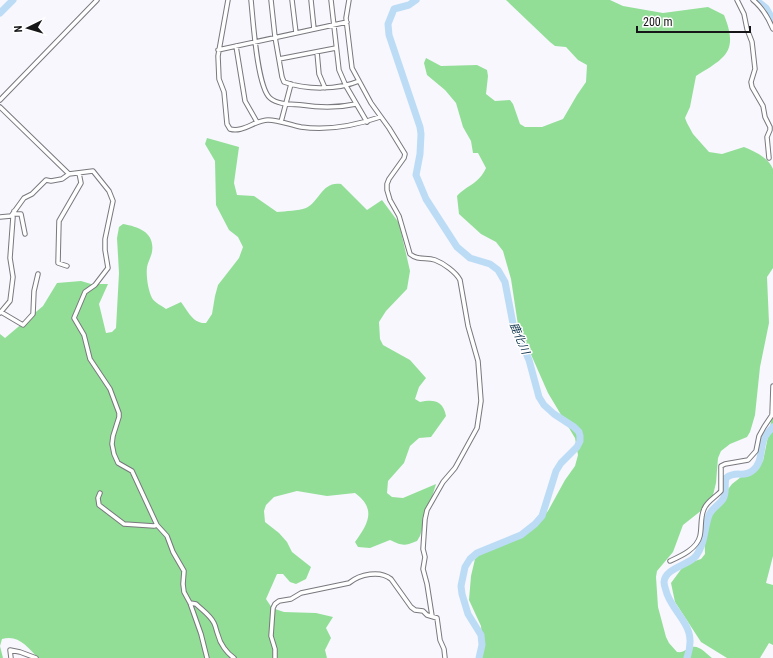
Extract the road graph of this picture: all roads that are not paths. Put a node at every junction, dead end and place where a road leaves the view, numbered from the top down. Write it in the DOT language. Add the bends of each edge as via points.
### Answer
graph roads {
  1 [pos="97,0"];
  2 [pos="228,0"];
  3 [pos="250,0"];
  4 [pos="271,0"];
  5 [pos="292,0"];
  6 [pos="311,0"];
  7 [pos="331,0"];
  8 [pos="349,0"];
  9 [pos="737,0"];
  10 [pos="753,0"];
  11 [pos="347,22"];
  12 [pos="334,25"];
  13 [pos="314,29"];
  14 [pos="773,30"];
  15 [pos="296,33"];
  16 [pos="275,37"];
  17 [pos="255,42"];
  18 [pos="236,46"];
  19 [pos="336,48"];
  20 [pos="218,50"];
  21 [pos="317,52"];
  22 [pos="279,59"];
  23 [pos="359,81"];
  24 [pos="291,84"];
  25 [pos="346,86"];
  26 [pos="325,88"];
  27 [pos="0,100"];
  28 [pos="286,103"];
  29 [pos="356,104"];
  30 [pos="0,107"];
  31 [pos="380,117"];
  32 [pos="257,122"];
  33 [pos="281,122"];
  34 [pos="367,122"];
  35 [pos="769,158"];
  36 [pos="79,173"];
  37 [pos="70,174"];
  38 [pos="13,213"];
  39 [pos="0,218"];
  40 [pos="25,234"];
  41 [pos="67,266"];
  42 [pos="38,274"];
  43 [pos="0,313"];
  44 [pos="773,386"];
  45 [pos="100,493"];
  46 [pos="158,525"];
  47 [pos="670,562"];
  48 [pos="190,604"];
  49 [pos="432,616"];
  50 [pos="11,658"];
  51 [pos="36,658"];
  52 [pos="207,658"];
  53 [pos="234,658"];
  54 [pos="275,658"];
  55 [pos="445,658"];
  1 -- 27 [label="street"];
  2 -- 20 [label="street"];
  3 -- 17 [label="street"];
  4 -- 16 [label="street"];
  5 -- 15 [label="street"];
  6 -- 13 [label="street"];
  7 -- 12 [label="street"];
  8 -- 11 [label="street"];
  9 -- 35 [label="street" via="752,42 755,69 752,87 763,106 770,127 767,137"];
  10 -- 14 [label="street" via="763,9"];
  11 -- 12 [label="street"];
  11 -- 23 [label="street" via="352,68"];
  12 -- 13 [label="street"];
  12 -- 19 [label="street"];
  13 -- 15 [label="street"];
  15 -- 16 [label="street"];
  16 -- 17 [label="street"];
  16 -- 22 [label="street"];
  17 -- 18 [label="street"];
  17 -- 28 [label="street" via="264,90 273,100"];
  18 -- 20 [label="street"];
  18 -- 32 [label="street" via="245,100"];
  19 -- 21 [label="street"];
  19 -- 25 [label="street" via="338,65"];
  20 -- 32 [label="street" via="219,79 224,92 228,128 233,130"];
  21 -- 22 [label="street"];
  21 -- 26 [label="street" via="319,74"];
  22 -- 24 [label="street" via="283,81"];
  23 -- 25 [label="street"];
  23 -- 31 [label="street"];
  24 -- 26 [label="street"];
  24 -- 28 [label="street"];
  25 -- 26 [label="street"];
  25 -- 29 [label="street"];
  28 -- 29 [label="street" via="327,108"];
  28 -- 33 [label="street"];
  29 -- 34 [label="street"];
  30 -- 37 [label="street"];
  31 -- 34 [label="street"];
  31 -- 49 [label="street" via="405,154 389,179 387,190 399,216 410,254 418,259 439,262 458,276 478,361 481,400 476,428 455,468 443,482 425,519 425,557 422,569"];
  32 -- 33 [label="street"];
  33 -- 34 [label="street" via="327,128"];
  36 -- 37 [label="street"];
  36 -- 41 [label="street" via="81,183 59,221 58,263"];
  36 -- 46 [label="street" via="93,171 109,191 112,201 104,247 108,268 95,285 85,292 74,319 84,335 90,359 110,389 119,413 112,442 118,463 132,470"];
  37 -- 38 [label="street" via="62,179 46,180 24,198"];
  38 -- 39 [label="street" via="11,216"];
  38 -- 40 [label="street" via="21,214"];
  38 -- 43 [label="street" via="10,258 13,282 10,301"];
  42 -- 43 [label="street" via="33,314 23,326"];
  44 -- 47 [label="street" via="772,415 759,436 756,451 748,460 722,466 721,491 704,507 698,541 688,552"];
  45 -- 46 [label="street" via="99,505 122,523"];
  46 -- 48 [label="street" via="167,536 184,571 183,588"];
  48 -- 52 [label="street"];
  48 -- 53 [label="street" via="196,604 213,621 223,646"];
  49 -- 54 [label="street" via="411,607 387,576 367,574 354,578 349,583 301,592 291,599 275,604 271,636"];
  49 -- 55 [label="street" via="438,619"];
  50 -- 51 [label="street" via="10,650"];
}
